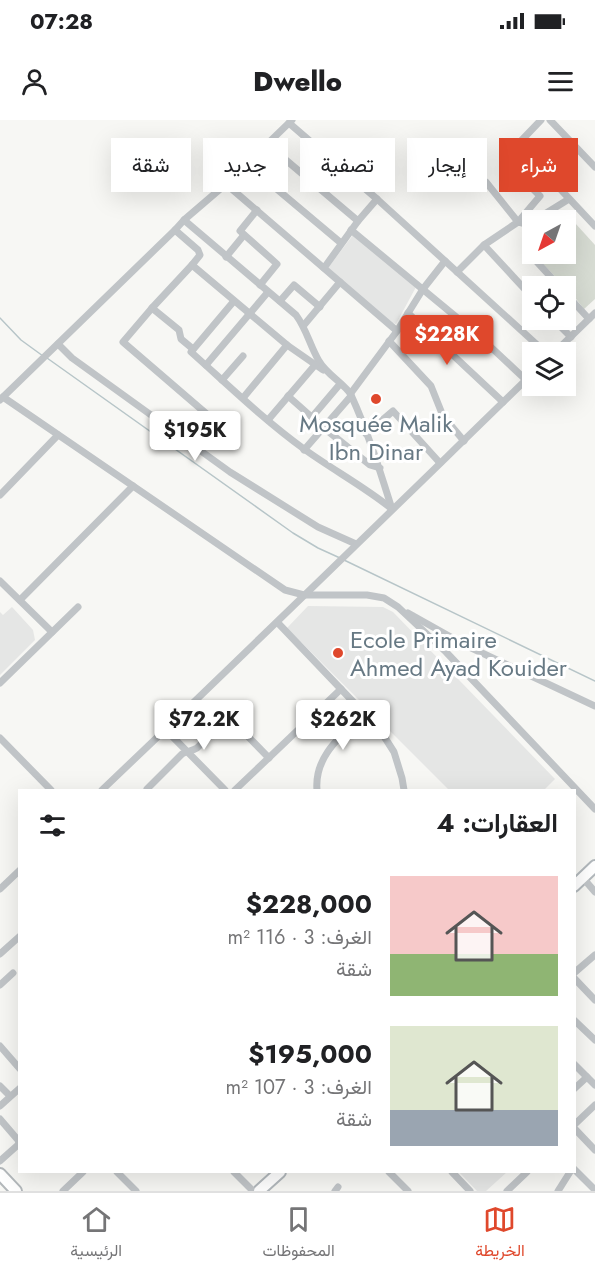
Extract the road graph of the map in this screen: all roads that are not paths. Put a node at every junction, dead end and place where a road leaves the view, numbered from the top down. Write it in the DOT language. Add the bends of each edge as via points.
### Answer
graph roads {
  1 [pos="541,120"];
  2 [pos="550,120"];
  3 [pos="291,121"];
  4 [pos="273,138"];
  5 [pos="288,162"];
  6 [pos="595,167"];
  7 [pos="487,183"];
  8 [pos="217,192"];
  9 [pos="236,192"];
  10 [pos="280,192"];
  11 [pos="536,192"];
  12 [pos="376,199"];
  13 [pos="569,199"];
  14 [pos="257,210"];
  15 [pos="552,210"];
  16 [pos="184,220"];
  17 [pos="358,221"];
  18 [pos="518,222"];
  19 [pos="522,223"];
  20 [pos="595,226"];
  21 [pos="175,230"];
  22 [pos="351,230"];
  23 [pos="244,235"];
  24 [pos="341,243"];
  25 [pos="484,245"];
  26 [pos="226,257"];
  27 [pos="444,261"];
  28 [pos="539,264"];
  29 [pos="192,265"];
  30 [pos="324,268"];
  31 [pos="457,272"];
  32 [pos="550,276"];
  33 [pos="340,282"];
  34 [pos="260,285"];
  35 [pos="522,286"];
  36 [pos="423,289"];
  37 [pos="268,292"];
  38 [pos="234,301"];
  39 [pos="280,301"];
  40 [pos="576,305"];
  41 [pos="320,307"];
  42 [pos="152,309"];
  43 [pos="408,313"];
  44 [pos="595,313"];
  45 [pos="250,314"];
  46 [pos="589,319"];
  47 [pos="304,325"];
  48 [pos="564,330"];
  49 [pos="397,331"];
  50 [pos="571,337"];
  51 [pos="389,341"];
  52 [pos="534,342"];
  53 [pos="566,342"];
  54 [pos="58,344"];
  55 [pos="287,345"];
  56 [pos="193,349"];
  57 [pos="243,356"];
  58 [pos="206,365"];
  59 [pos="315,365"];
  60 [pos="330,375"];
  61 [pos="522,376"];
  62 [pos="222,380"];
  63 [pos="340,384"];
  64 [pos="522,384"];
  65 [pos="351,395"];
  66 [pos="288,396"];
  67 [pos="1,398"];
  68 [pos="243,398"];
  69 [pos="503,402"];
  70 [pos="312,417"];
  71 [pos="268,420"];
  72 [pos="216,422"];
  73 [pos="324,428"];
  74 [pos="366,434"];
  75 [pos="58,435"];
  76 [pos="464,441"];
  77 [pos="304,450"];
  78 [pos="440,463"];
  79 [pos="380,468"];
  80 [pos="133,486"];
  81 [pos="0,495"];
  82 [pos="392,509"];
  83 [pos="356,544"];
  84 [pos="0,581"];
  85 [pos="304,595"];
  86 [pos="20,600"];
  87 [pos="78,607"];
  88 [pos="398,607"];
  89 [pos="278,622"];
  90 [pos="52,632"];
  91 [pos="0,683"];
  92 [pos="341,688"];
  93 [pos="595,706"];
  94 [pos="364,713"];
  95 [pos="166,730"];
  96 [pos="0,738"];
  97 [pos="187,751"];
  98 [pos="269,758"];
  99 [pos="50,789"];
  100 [pos="103,789"];
  101 [pos="147,789"];
  102 [pos="224,789"];
  103 [pos="236,789"];
  104 [pos="317,789"];
  105 [pos="404,789"];
  106 [pos="572,789"];
  107 [pos="577,794"];
  108 [pos="595,809"];
  109 [pos="595,866"];
  110 [pos="18,872"];
  111 [pos="579,882"];
  112 [pos="0,889"];
  113 [pos="595,892"];
  114 [pos="18,938"];
  115 [pos="0,954"];
  116 [pos="595,955"];
  117 [pos="13,973"];
  118 [pos="576,974"];
  119 [pos="576,978"];
  120 [pos="0,985"];
  121 [pos="595,1000"];
  122 [pos="576,1020"];
  123 [pos="595,1041"];
  124 [pos="0,1046"];
  125 [pos="576,1066"];
  126 [pos="18,1068"];
  127 [pos="587,1077"];
  128 [pos="595,1085"];
  129 [pos="0,1086"];
  130 [pos="576,1087"];
  131 [pos="18,1090"];
  132 [pos="10,1096"];
  133 [pos="595,1105"];
  134 [pos="0,1106"];
  135 [pos="0,1119"];
  136 [pos="576,1125"];
  137 [pos="576,1129"];
  138 [pos="18,1140"];
  139 [pos="18,1145"];
  140 [pos="595,1150"];
  141 [pos="0,1161"];
  142 [pos="576,1171"];
  143 [pos="82,1173"];
  144 [pos="118,1173"];
  145 [pos="235,1173"];
  146 [pos="279,1173"];
  147 [pos="390,1173"];
  148 [pos="453,1173"];
  149 [pos="526,1173"];
  150 [pos="569,1173"];
  151 [pos="0,1174"];
  152 [pos="595,1190"];
  153 [pos="16,1191"];
  154 [pos="63,1191"];
  155 [pos="136,1191"];
  156 [pos="253,1191"];
  157 [pos="259,1191"];
  158 [pos="408,1191"];
  159 [pos="470,1191"];
  160 [pos="507,1191"];
  161 [pos="558,1191"];
  1 -- 13 [label="street" via="518,144"];
  2 -- 6 [label="street"];
  3 -- 4 [label="street"];
  3 -- 12 [label="street"];
  5 -- 17 [label="street"];
  7 -- 18 [label="street"];
  8 -- 16 [label="street"];
  9 -- 14 [label="street"];
  10 -- 24 [label="street"];
  11 -- 18 [label="street" via="540,196"];
  12 -- 17 [label="street"];
  12 -- 27 [label="street"];
  13 -- 15 [label="street"];
  13 -- 20 [label="street"];
  14 -- 23 [label="street" via="240,231"];
  14 -- 30 [label="street"];
  16 -- 21 [label="street"];
  16 -- 26 [label="street"];
  17 -- 22 [label="street"];
  18 -- 19 [label="street"];
  18 -- 25 [label="street"];
  21 -- 29 [label="street" via="198,250 200,255"];
  21 -- 54 [label="street"];
  22 -- 24 [label="street"];
  22 -- 36 [label="street"];
  23 -- 26 [label="street"];
  23 -- 34 [label="street" via="277,264"];
  24 -- 30 [label="street"];
  25 -- 31 [label="street"];
  25 -- 35 [label="street"];
  26 -- 34 [label="street"];
  27 -- 31 [label="street"];
  27 -- 36 [label="street"];
  28 -- 32 [label="street"];
  29 -- 38 [label="street"];
  29 -- 42 [label="street"];
  30 -- 33 [label="street"];
  31 -- 52 [label="street"];
  33 -- 41 [label="street"];
  33 -- 49 [label="street"];
  34 -- 37 [label="street"];
  36 -- 43 [label="street"];
  36 -- 61 [label="street"];
  37 -- 39 [label="street"];
  37 -- 45 [label="street"];
  38 -- 45 [label="street"];
  38 -- 56 [label="street"];
  39 -- 41 [label="street" via="294,285"];
  39 -- 47 [label="street"];
  40 -- 46 [label="street"];
  41 -- 47 [label="street"];
  42 -- 56 [label="street" via="179,330 181,339"];
  42 -- 72 [label="street" via="123,342"];
  43 -- 49 [label="street"];
  43 -- 69 [label="street"];
  44 -- 46 [label="street"];
  45 -- 55 [label="street"];
  45 -- 58 [label="street"];
  46 -- 50 [label="street"];
  47 -- 60 [label="street" via="319,361"];
  48 -- 50 [label="street"];
  49 -- 51 [label="street"];
  50 -- 53 [label="street"];
  51 -- 65 [label="street"];
  51 -- 76 [label="street" via="431,386 443,416"];
  54 -- 67 [label="street"];
  54 -- 83 [label="street" via="230,472 318,526"];
  55 -- 59 [label="street"];
  55 -- 68 [label="street"];
  56 -- 58 [label="street" via="191,352"];
  57 -- 62 [label="street"];
  58 -- 62 [label="street"];
  59 -- 60 [label="street"];
  59 -- 66 [label="street"];
  60 -- 63 [label="street"];
  62 -- 68 [label="street"];
  63 -- 65 [label="street"];
  63 -- 70 [label="street"];
  64 -- 69 [label="street"];
  65 -- 73 [label="street"];
  65 -- 74 [label="street"];
  66 -- 70 [label="street"];
  66 -- 71 [label="street"];
  67 -- 75 [label="street"];
  68 -- 71 [label="street"];
  69 -- 76 [label="street"];
  70 -- 73 [label="street"];
  71 -- 77 [label="street"];
  73 -- 77 [label="street"];
  73 -- 79 [label="street" via="370,465"];
  74 -- 78 [label="street" via="393,411"];
  74 -- 79 [label="street"];
  75 -- 80 [label="street"];
  75 -- 81 [label="street"];
  76 -- 78 [label="street"];
  77 -- 82 [label="street"];
  78 -- 82 [label="street"];
  79 -- 82 [label="street"];
  80 -- 85 [label="street" via="285,590"];
  80 -- 86 [label="street"];
  82 -- 83 [label="street"];
  83 -- 85 [label="street"];
  84 -- 86 [label="street"];
  85 -- 88 [label="street" via="384,598"];
  85 -- 89 [label="street"];
  86 -- 90 [label="street"];
  87 -- 90 [label="street"];
  88 -- 93 [label="street" via="465,645"];
  88 -- 106 [label="street" via="446,652"];
  89 -- 92 [label="street"];
  89 -- 95 [label="street"];
  90 -- 91 [label="street"];
  92 -- 94 [label="street"];
  92 -- 98 [label="street"];
  94 -- 104 [label="street" via="322,759"];
  94 -- 105 [label="street" via="394,752"];
  95 -- 97 [label="street"];
  95 -- 100 [label="street"];
  96 -- 99 [label="street"];
  97 -- 98 [label="street" via="197,748 229,717"];
  97 -- 101 [label="street"];
  97 -- 102 [label="street"];
  98 -- 103 [label="street"];
  107 -- 108 [label="street"];
  109 -- 111 [label="main road"];
  110 -- 112 [label="street"];
  111 -- 113 [label="street"];
  114 -- 115 [label="street"];
  116 -- 118 [label="street"];
  117 -- 120 [label="street"];
  119 -- 121 [label="street"];
  122 -- 123 [label="street"];
  124 -- 126 [label="street"];
  125 -- 127 [label="street"];
  127 -- 128 [label="street"];
  127 -- 130 [label="street"];
  129 -- 132 [label="street"];
  131 -- 132 [label="street"];
  132 -- 134 [label="street"];
  133 -- 136 [label="street"];
  135 -- 138 [label="street"];
  137 -- 140 [label="street"];
  139 -- 141 [label="street"];
  142 -- 152 [label="street"];
  143 -- 154 [label="street"];
  144 -- 155 [label="street"];
  145 -- 156 [label="street"];
  146 -- 157 [label="main road"];
  147 -- 158 [label="street"];
  148 -- 159 [label="street"];
  149 -- 160 [label="street"];
  150 -- 161 [label="street"];
  151 -- 153 [label="main road"];
}
